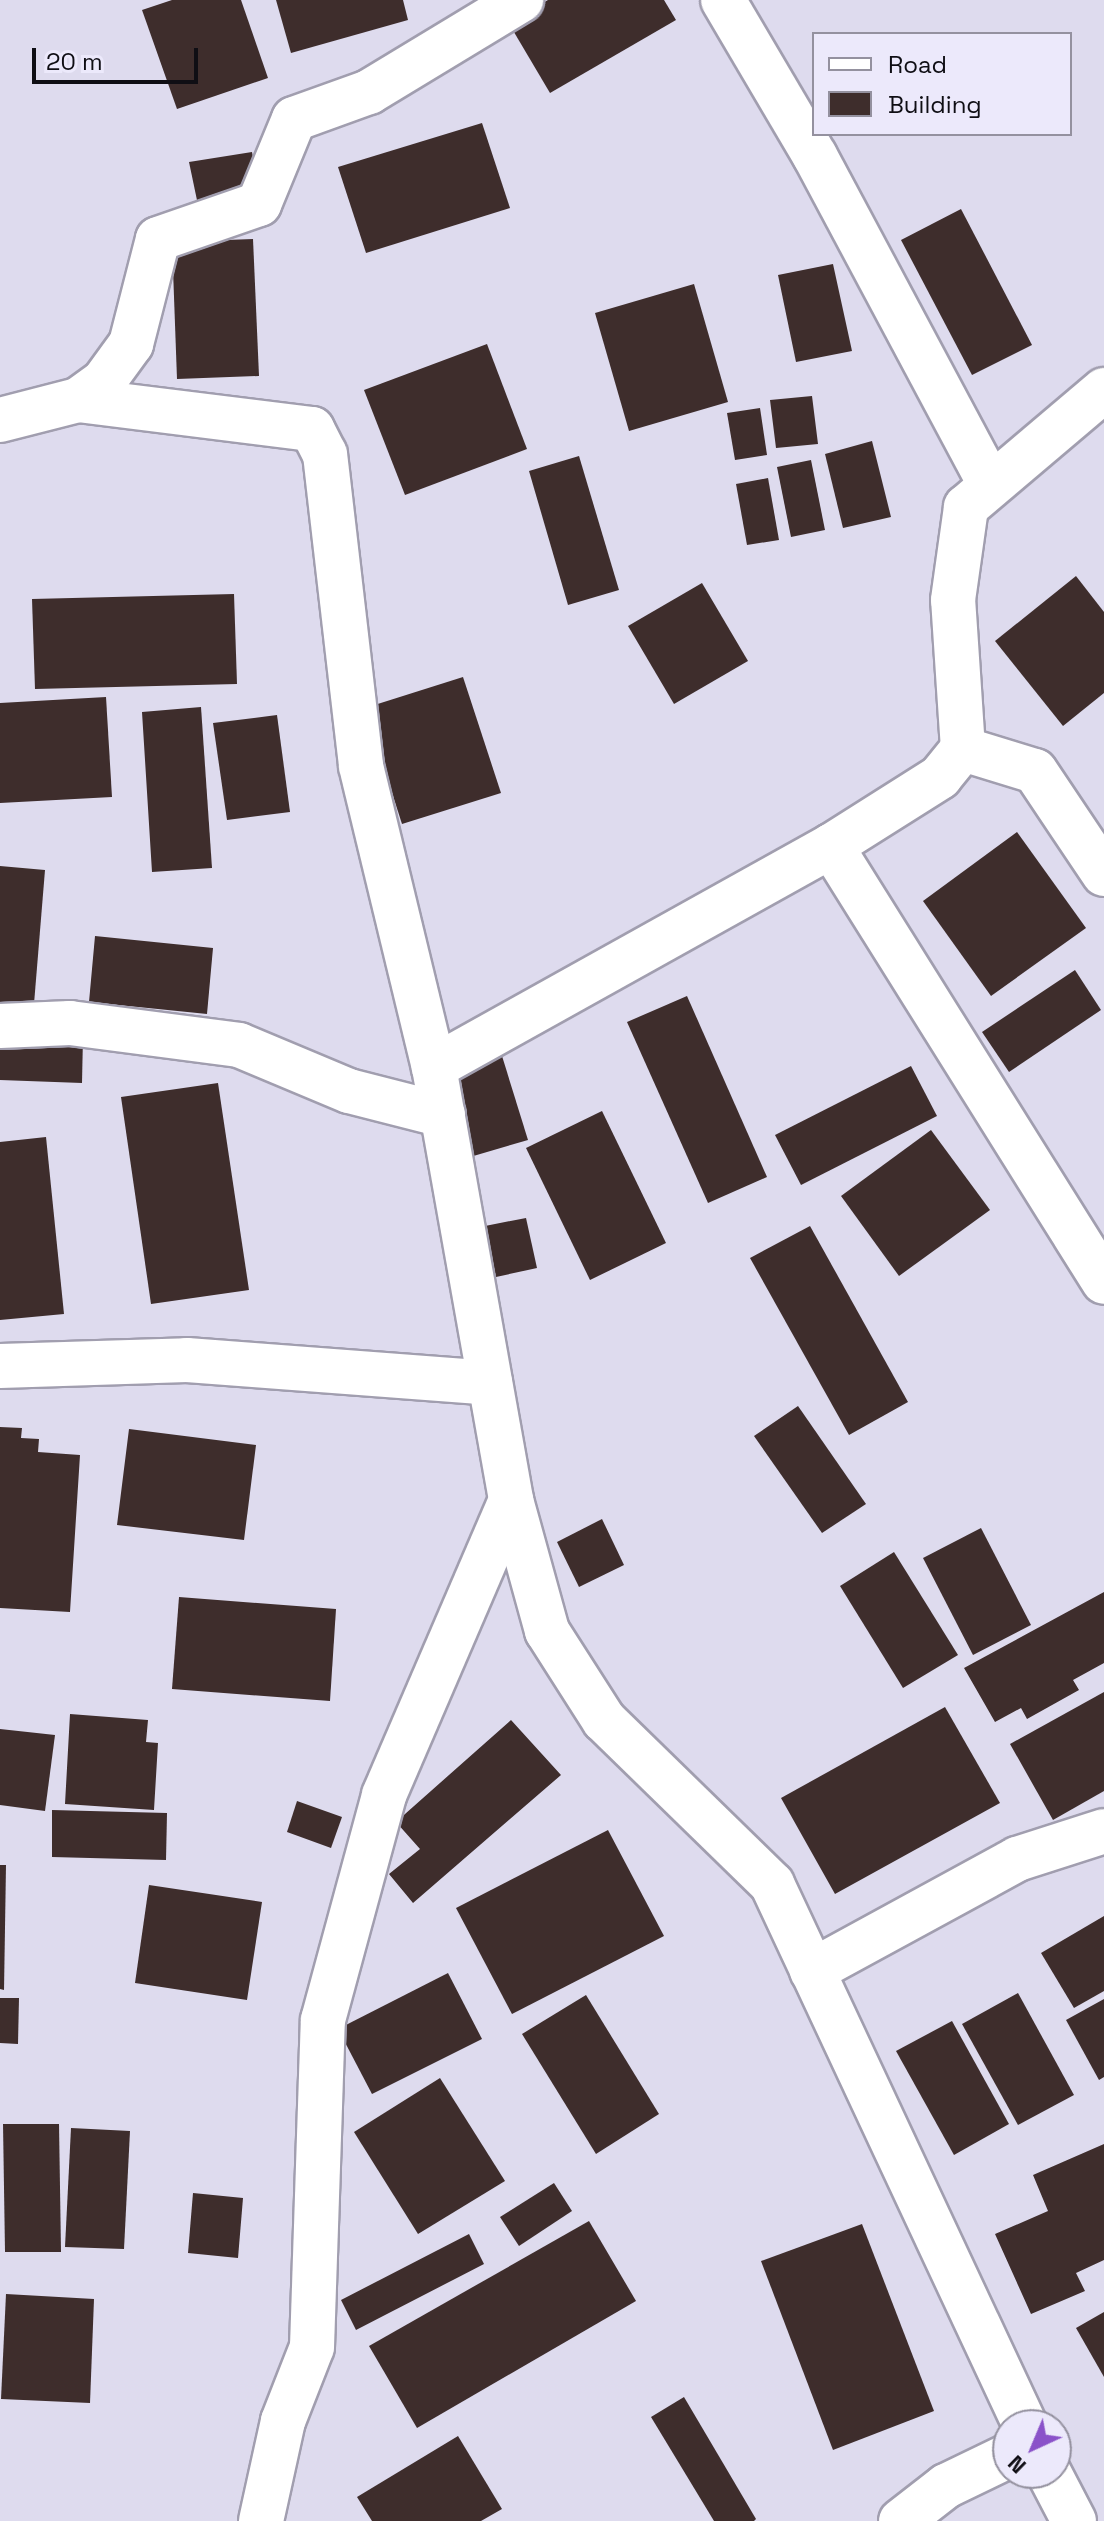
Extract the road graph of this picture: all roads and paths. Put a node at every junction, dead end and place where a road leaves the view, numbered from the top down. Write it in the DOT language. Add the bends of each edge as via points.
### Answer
graph roads {
  1 [pos="521,0"];
  2 [pos="723,0"];
  3 [pos="1104,390"];
  4 [pos="78,400"];
  5 [pos="0,420"];
  6 [pos="989,482"];
  7 [pos="963,749"];
  8 [pos="831,846"];
  9 [pos="1104,874"];
  10 [pos="0,1026"];
  11 [pos="434,1067"];
  12 [pos="443,1115"];
  13 [pos="1104,1282"];
  14 [pos="0,1366"];
  15 [pos="490,1383"];
  16 [pos="511,1500"];
  17 [pos="1104,1831"];
  18 [pos="812,1971"];
  19 [pos="1017,2409"];
  20 [pos="992,2464"];
  21 [pos="1057,2489"];
  22 [pos="261,2521"];
  23 [pos="901,2521"];
  24 [pos="1074,2521"];
  1 -- 4 [label="street" via="369,92 294,119 259,204 158,239 131,344 104,381"];
  2 -- 6 [label="street" via="815,156"];
  3 -- 6 [label="street"];
  4 -- 5 [label="street"];
  4 -- 11 [label="street" via="312,429 325,454 361,766"];
  6 -- 7 [label="street" via="966,507 954,558"];
  7 -- 8 [label="street" via="940,777"];
  7 -- 9 [label="street" via="1035,771"];
  8 -- 11 [label="street"];
  8 -- 13 [label="street"];
  10 -- 12 [label="street" via="70,1023 239,1045 349,1091"];
  11 -- 12 [label="street"];
  12 -- 15 [label="street"];
  14 -- 15 [label="street" via="187,1360"];
  15 -- 16 [label="street"];
  16 -- 18 [label="street" via="547,1631 596,1708 772,1884"];
  16 -- 22 [label="street" via="384,1795 323,2020 312,2347 283,2421"];
  17 -- 18 [label="street" via="1017,1859"];
  18 -- 19 [label="street"];
  20 -- 23 [label="street" via="946,2486"];
  21 -- 24 [label="street"];
}
